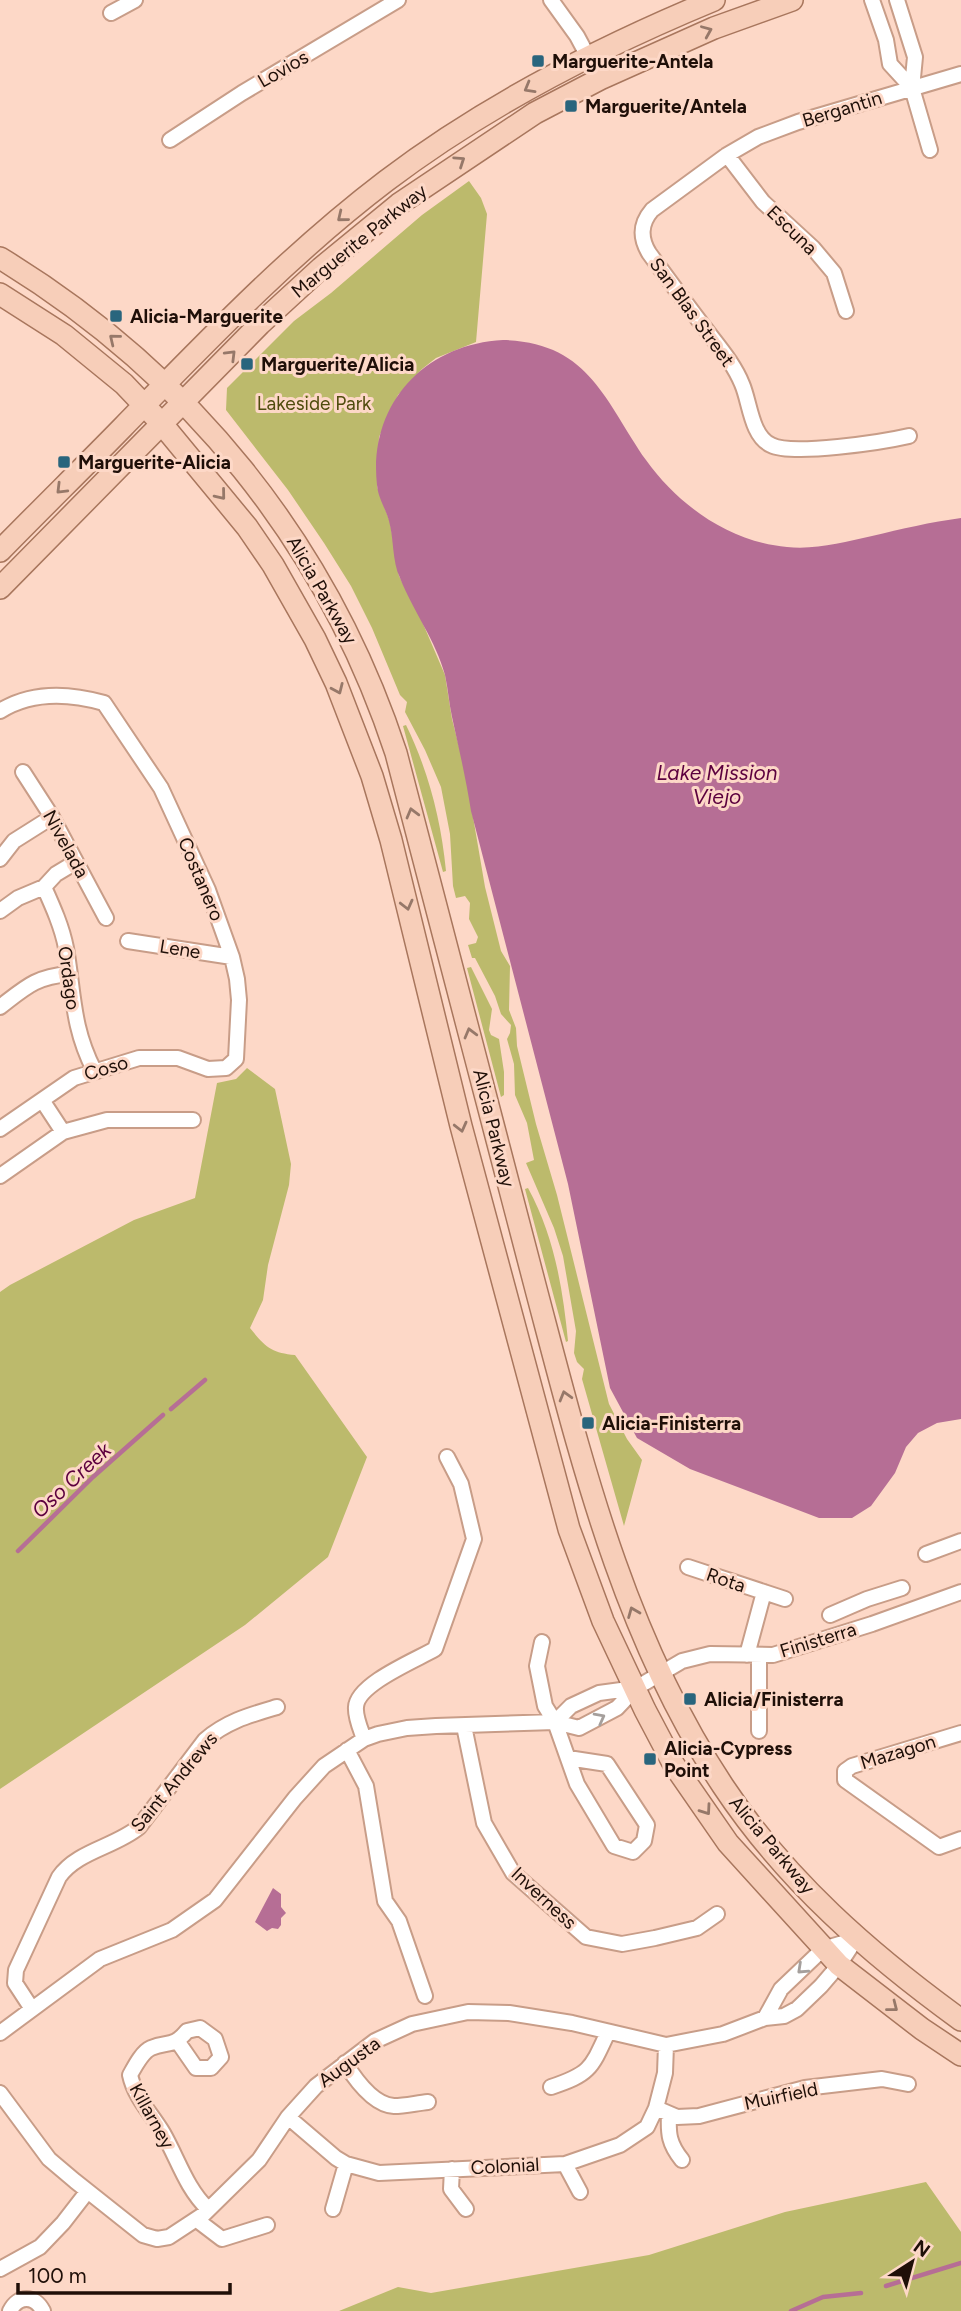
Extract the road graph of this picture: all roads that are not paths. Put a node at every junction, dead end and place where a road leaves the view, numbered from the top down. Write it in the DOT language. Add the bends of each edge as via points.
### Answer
graph roads {
  1 [pos="135,0"];
  2 [pos="398,0"];
  3 [pos="551,0"];
  4 [pos="714,0"];
  5 [pos="792,0"];
  6 [pos="872,0"];
  7 [pos="897,0"];
  8 [pos="111,13"];
  9 [pos="910,43"];
  10 [pos="887,50"];
  11 [pos="588,55"];
  12 [pos="961,74"];
  13 [pos="600,79"];
  14 [pos="912,88"];
  15 [pos="170,140"];
  16 [pos="930,150"];
  17 [pos="727,155"];
  18 [pos="0,258"];
  19 [pos="0,294"];
  20 [pos="846,311"];
  21 [pos="164,385"];
  22 [pos="182,403"];
  23 [pos="144,405"];
  24 [pos="162,424"];
  25 [pos="909,436"];
  26 [pos="0,551"];
  27 [pos="0,588"];
  28 [pos="0,711"];
  29 [pos="23,772"];
  30 [pos="52,817"];
  31 [pos="0,859"];
  32 [pos="76,863"];
  33 [pos="44,887"];
  34 [pos="0,911"];
  35 [pos="106,918"];
  36 [pos="128,941"];
  37 [pos="232,957"];
  38 [pos="69,974"];
  39 [pos="0,1007"];
  40 [pos="226,1068"];
  41 [pos="94,1070"];
  42 [pos="42,1100"];
  43 [pos="193,1120"];
  44 [pos="0,1129"];
  45 [pos="63,1132"];
  46 [pos="0,1175"];
  47 [pos="447,1457"];
  48 [pos="961,1541"];
  49 [pos="926,1554"];
  50 [pos="688,1567"];
  51 [pos="902,1588"];
  52 [pos="764,1592"];
  53 [pos="961,1592"];
  54 [pos="785,1599"];
  55 [pos="867,1599"];
  56 [pos="830,1615"];
  57 [pos="872,1624"];
  58 [pos="542,1642"];
  59 [pos="753,1655"];
  60 [pos="659,1675"];
  61 [pos="636,1688"];
  62 [pos="276,1707"];
  63 [pos="555,1723"];
  64 [pos="464,1726"];
  65 [pos="759,1731"];
  66 [pos="961,1732"];
  67 [pos="364,1740"];
  68 [pos="347,1750"];
  69 [pos="568,1758"];
  70 [pos="957,1841"];
  71 [pos="717,1913"];
  72 [pos="856,1939"];
  73 [pos="823,1949"];
  74 [pos="839,1965"];
  75 [pos="425,1996"];
  76 [pos="32,2009"];
  77 [pos="765,2018"];
  78 [pos="961,2020"];
  79 [pos="608,2032"];
  80 [pos="0,2033"];
  81 [pos="178,2042"];
  82 [pos="666,2045"];
  83 [pos="961,2055"];
  84 [pos="345,2063"];
  85 [pos="908,2084"];
  86 [pos="551,2087"];
  87 [pos="1,2097"];
  88 [pos="428,2102"];
  89 [pos="663,2111"];
  90 [pos="288,2117"];
  91 [pos="682,2160"];
  92 [pos="346,2164"];
  93 [pos="565,2164"];
  94 [pos="452,2169"];
  95 [pos="87,2192"];
  96 [pos="580,2192"];
  97 [pos="208,2209"];
  98 [pos="333,2209"];
  99 [pos="466,2209"];
  100 [pos="197,2220"];
  101 [pos="267,2225"];
  102 [pos="0,2269"];
  103 [pos="10,2311"];
  104 [pos="43,2311"];
  1 -- 8 [label="street"];
  2 -- 15 [label="street, Lovios"];
  3 -- 11 [label="street"];
  4 -- 11 [label="main road, Marguerite Parkway"];
  13 -- 5 [label="main road, Marguerite Parkway, one-way" via="714,28"];
  6 -- 10 [label="street"];
  7 -- 9 [label="street"];
  9 -- 10 [label="street"];
  9 -- 14 [label="street" via="915,57"];
  10 -- 14 [label="street" via="890,64"];
  11 -- 13 [label="street"];
  11 -- 21 [label="main road, Marguerite Parkway, one-way" via="475,120 386,181 289,262"];
  12 -- 14 [label="street, Bergantin"];
  22 -- 13 [label="main road, Marguerite Parkway, one-way" via="321,268 399,204 535,113"];
  14 -- 16 [label="street"];
  14 -- 17 [label="street, Bergantin" via="798,122"];
  17 -- 20 [label="street, Escuna" via="763,202 834,273"];
  17 -- 25 [label="street, San Blas Street" via="652,211 642,235 649,253 742,382 761,437 773,446 792,449"];
  21 -- 18 [label="main road, Alicia Parkway, one-way" via="119,342"];
  19 -- 23 [label="main road, Alicia Parkway" via="64,335"];
  21 -- 22 [label="main road, Alicia Parkway"];
  21 -- 23 [label="main road, Marguerite Parkway"];
  22 -- 24 [label="main road, Marguerite Parkway"];
  60 -- 22 [label="main road, Alicia Parkway, one-way" via="614,1564 557,1370 380,706 341,619 296,542 234,457"];
  23 -- 24 [label="main road, Alicia Parkway"];
  23 -- 26 [label="main road, Marguerite Parkway, one-way"];
  24 -- 27 [label="main road, Marguerite Parkway"];
  24 -- 61 [label="main road, Alicia Parkway, one-way" via="273,565 315,639 358,736 391,840 461,1126 569,1529 603,1621"];
  28 -- 37 [label="street, Costanero" via="48,695 78,695 104,703 161,788 208,890"];
  29 -- 30 [label="street, Nivelada"];
  30 -- 31 [label="street" via="14,841"];
  30 -- 32 [label="street, Nivelada"];
  32 -- 33 [label="street"];
  32 -- 35 [label="street, Nivelada"];
  33 -- 34 [label="street"];
  33 -- 38 [label="street, Ordago" via="58,918"];
  36 -- 37 [label="street, Lene"];
  37 -- 40 [label="street, Costanero" via="239,1000 236,1059"];
  38 -- 39 [label="street" via="46,976"];
  38 -- 41 [label="street, Ordago" via="77,1030"];
  40 -- 41 [label="street, Coso" via="208,1069 178,1058 139,1058"];
  41 -- 42 [label="street, Coso" via="74,1077"];
  42 -- 44 [label="street, Coso"];
  42 -- 45 [label="street"];
  43 -- 45 [label="street" via="107,1120"];
  45 -- 46 [label="street"];
  47 -- 67 [label="street" via="461,1484 474,1539 435,1649 378,1680 358,1697 356,1712"];
  48 -- 49 [label="street"];
  50 -- 52 [label="street, Rota"];
  51 -- 55 [label="street"];
  52 -- 54 [label="street, Rota"];
  52 -- 59 [label="street, Rota"];
  53 -- 57 [label="street, Finisterra"];
  55 -- 56 [label="street"];
  55 -- 57 [label="street"];
  57 -- 59 [label="street, Finisterra" via="773,1655"];
  58 -- 63 [label="street" via="537,1666 545,1706"];
  59 -- 60 [label="street, Finisterra" via="710,1654 682,1661"];
  59 -- 65 [label="street, Rota"];
  60 -- 61 [label="street, Finisterra"];
  60 -- 72 [label="main road, Alicia Parkway" via="723,1786 764,1842"];
  61 -- 63 [label="street" via="599,1693 571,1706"];
  63 -- 61 [label="street, one-way" via="579,1728 617,1708"];
  61 -- 73 [label="main road, Alicia Parkway, one-way" via="674,1765 728,1843"];
  62 -- 76 [label="street, Saint Andrews" via="237,1718 216,1730 139,1827 125,1839 66,1868 16,1970 15,1983"];
  63 -- 64 [label="street"];
  63 -- 69 [label="street"];
  64 -- 67 [label="street" via="407,1728"];
  64 -- 71 [label="street, Inverness" via="484,1822 513,1873 586,1937 622,1944 655,1938 697,1928"];
  66 -- 70 [label="street, Mazagon" via="845,1771 845,1780 939,1847"];
  67 -- 68 [label="street"];
  68 -- 75 [label="street" via="366,1786 385,1901 399,1921"];
  68 -- 76 [label="street" via="324,1766 295,1798 215,1900 172,1930 100,1959"];
  69 -- 69 [label="street" via="577,1784 614,1846 633,1852 644,1841 647,1825 607,1765"];
  72 -- 73 [label="street"];
  72 -- 74 [label="street, Augusta"];
  72 -- 78 [label="main road, Alicia Parkway"];
  73 -- 74 [label="main road, Alicia Parkway"];
  73 -- 77 [label="street, one-way" via="781,1989"];
  74 -- 77 [label="street, Augusta" via="797,2009"];
  74 -- 83 [label="main road, Alicia Parkway, one-way"];
  76 -- 80 [label="street"];
  77 -- 82 [label="street, Augusta" via="723,2034"];
  79 -- 82 [label="street, Augusta"];
  79 -- 84 [label="street, Augusta" via="509,2012 468,2012 412,2024 375,2041"];
  79 -- 86 [label="street" via="580,2077"];
  81 -- 97 [label="street, Killarney" via="149,2048 130,2075 195,2196"];
  82 -- 89 [label="street, Colonial"];
  84 -- 88 [label="street" via="358,2083 391,2106"];
  84 -- 90 [label="street, Augusta"];
  85 -- 89 [label="street, Muirfield" via="882,2080 805,2088 699,2116 677,2117"];
  87 -- 95 [label="street" via="49,2159"];
  89 -- 91 [label="street" via="668,2136"];
  89 -- 93 [label="street, Colonial" via="620,2145"];
  90 -- 92 [label="street, Colonial"];
  90 -- 97 [label="street, Augusta" via="259,2160"];
  92 -- 94 [label="street, Colonial" via="379,2173"];
  92 -- 98 [label="street"];
  93 -- 94 [label="street, Colonial"];
  93 -- 96 [label="street"];
  94 -- 99 [label="street" via="452,2189"];
  95 -- 100 [label="street, Augusta" via="143,2235 158,2239"];
  95 -- 102 [label="street" via="40,2247"];
  97 -- 100 [label="street, Augusta"];
  100 -- 101 [label="street" via="222,2239"];
  103 -- 104 [label="street" via="19,2300 29,2299"];
}
